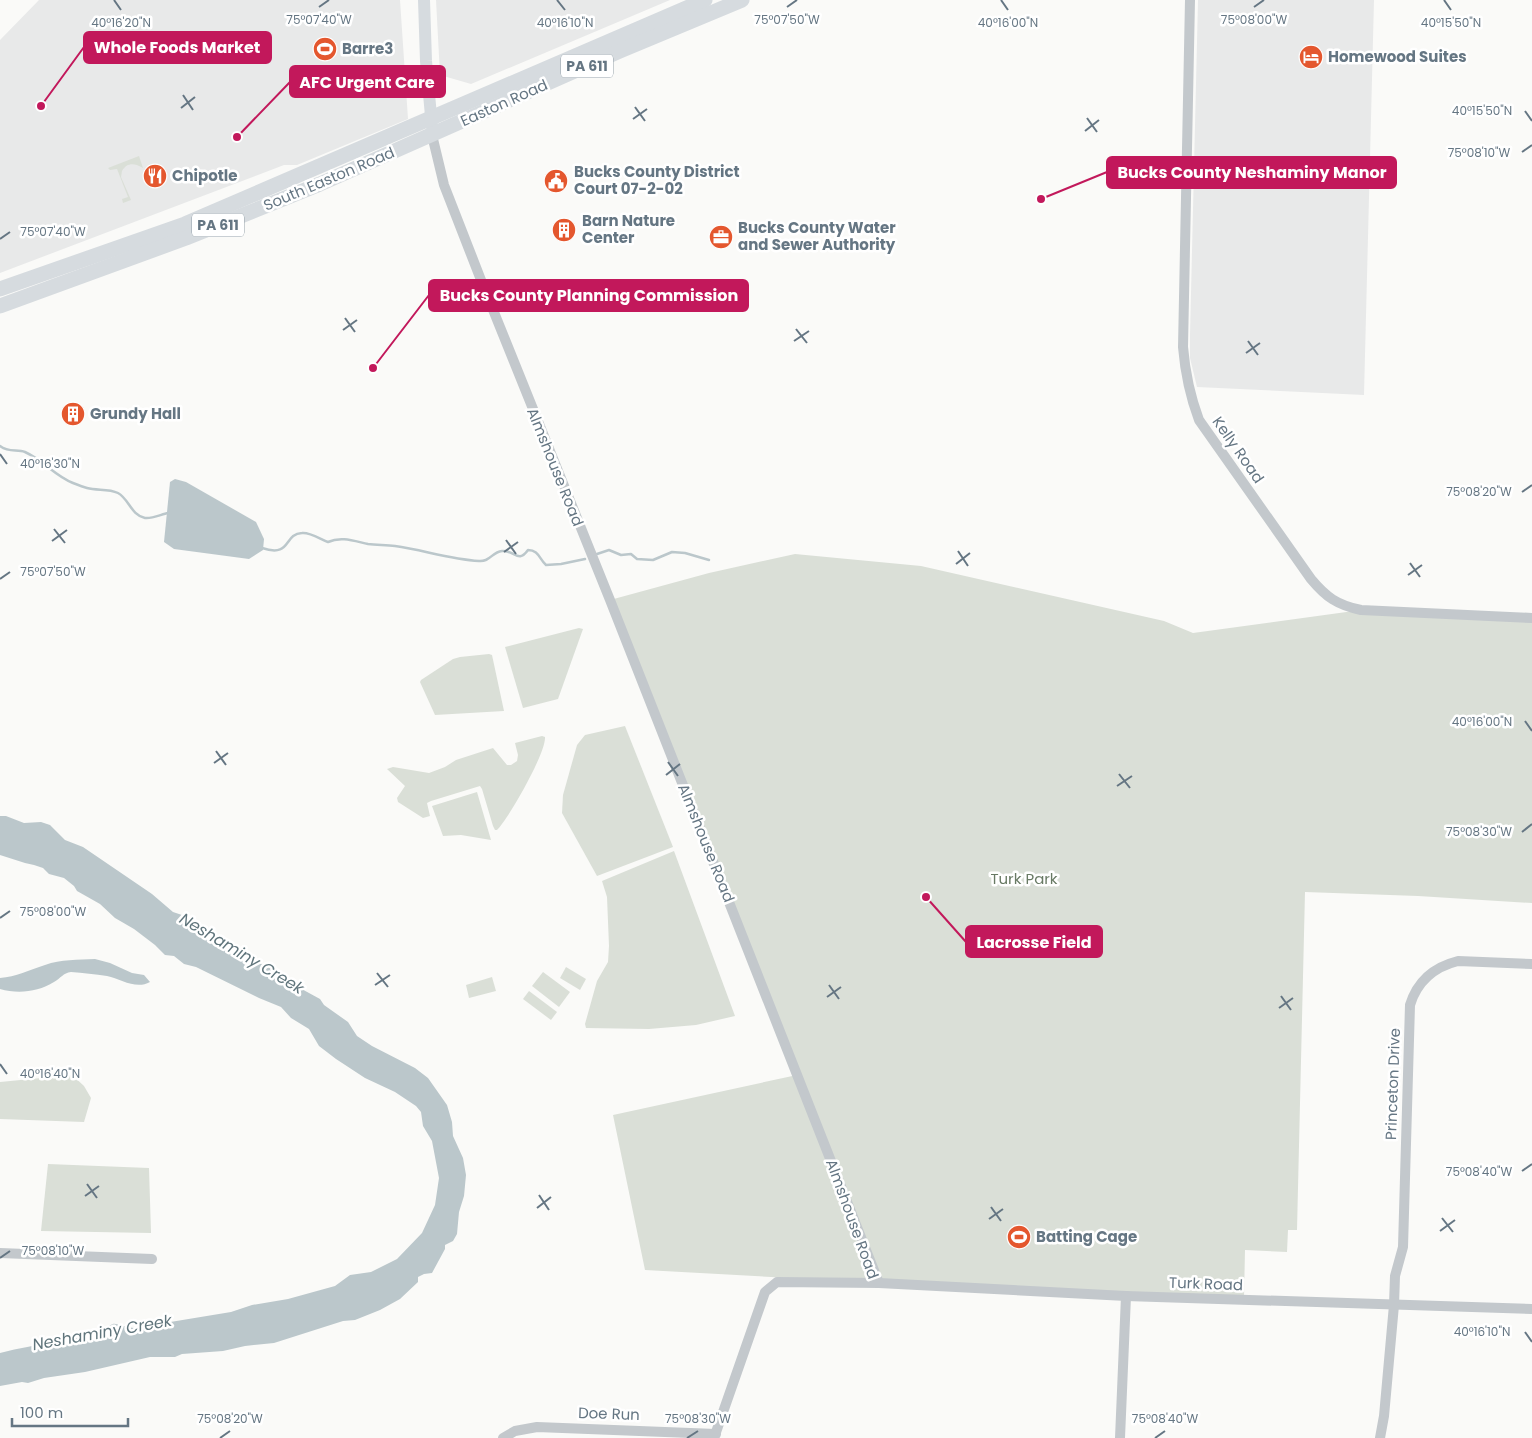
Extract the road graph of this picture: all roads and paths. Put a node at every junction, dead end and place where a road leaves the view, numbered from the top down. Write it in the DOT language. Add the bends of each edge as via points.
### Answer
graph roads {
  1 [pos="424,0"];
  2 [pos="705,0"];
  3 [pos="742,0"];
  4 [pos="1190,0"];
  5 [pos="431,119"];
  6 [pos="432,135"];
  7 [pos="0,289"];
  8 [pos="0,306"];
  9 [pos="1532,618"];
  10 [pos="1532,964"];
  11 [pos="0,1253"];
  12 [pos="152,1259"];
  13 [pos="879,1283"];
  14 [pos="1126,1296"];
  15 [pos="1394,1305"];
  16 [pos="1532,1308"];
  17 [pos="715,1436"];
  18 [pos="503,1438"];
  19 [pos="1120,1438"];
  20 [pos="1380,1438"];
  1 -- 5 [label="main road, Almshouse Road"];
  2 -- 5 [label="highway, Easton Road / PA 611"];
  3 -- 6 [label="highway, Easton Road / PA 611"];
  4 -- 9 [label="street, Kelly Road" via="1183,347 1185,368 1199,420 1311,579 1336,602 1361,610"];
  5 -- 6 [label="main road, Almshouse Road"];
  5 -- 7 [label="highway, South Easton Road / PA 611" via="185,224"];
  6 -- 8 [label="highway, South Easton Road / PA 611" via="186,238"];
  6 -- 13 [label="street, Almshouse Road" via="444,185 479,275"];
  10 -- 15 [label="street, Princeton Drive" via="1450,963 1425,978 1412,997 1403,1238 1395,1276"];
  11 -- 12 [label="street"];
  13 -- 14 [label="street, Turk Road"];
  13 -- 17 [label="street, Almshouse Road" via="777,1282 765,1292"];
  14 -- 15 [label="street, Turk Road"];
  14 -- 19 [label="street"];
  15 -- 16 [label="street, Turk Road"];
  15 -- 20 [label="street, Princeton Drive"];
  17 -- 18 [label="street, Doe Run" via="537,1427 515,1431"];
}
